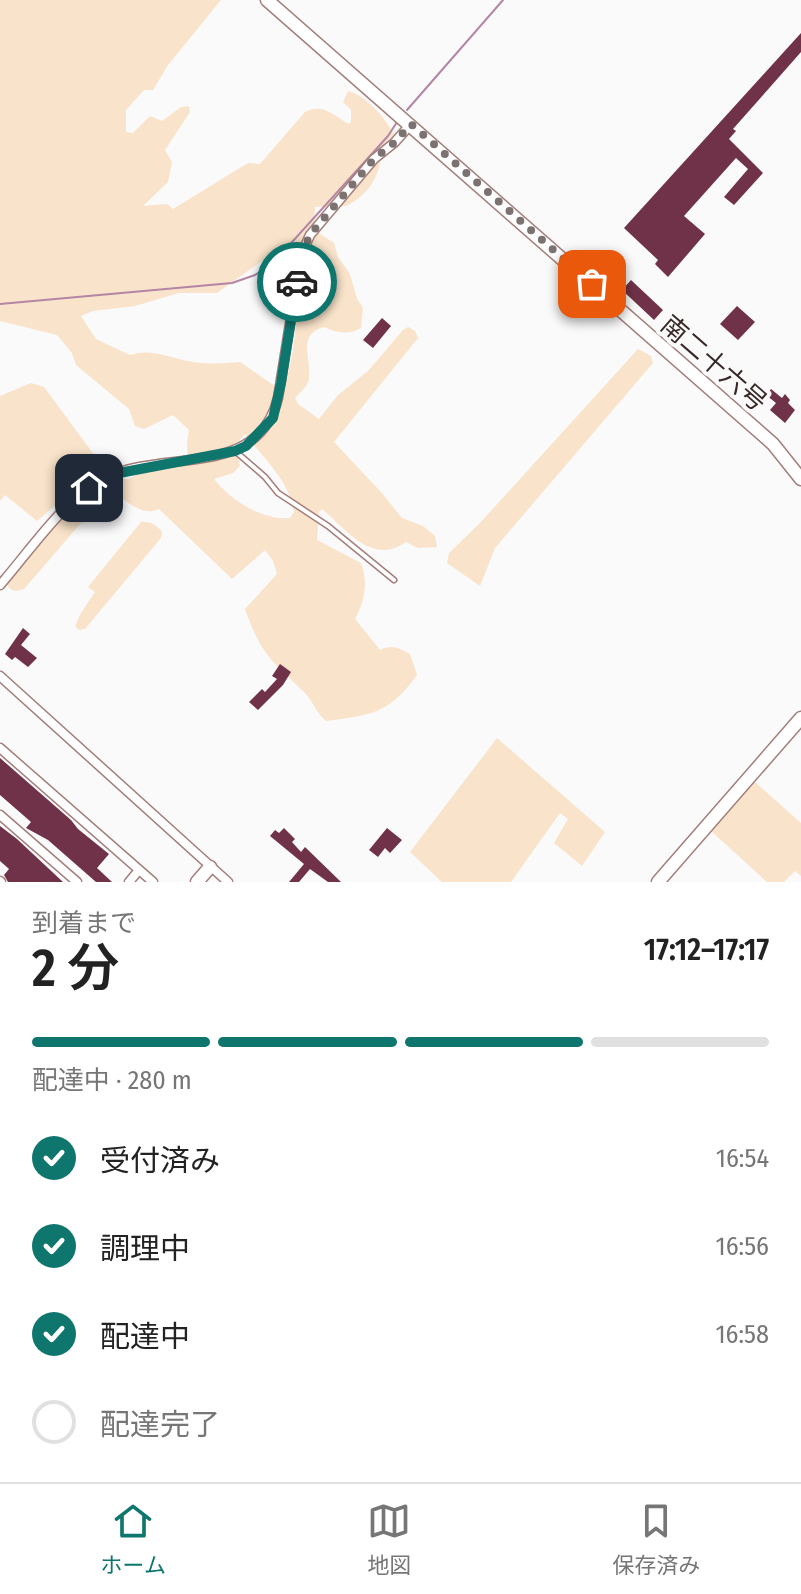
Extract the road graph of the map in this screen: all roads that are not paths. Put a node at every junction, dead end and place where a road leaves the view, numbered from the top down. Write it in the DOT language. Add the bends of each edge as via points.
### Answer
graph roads {
  1 [pos="267,0"];
  2 [pos="411,124"];
  3 [pos="235,451"];
  4 [pos="801,479"];
  5 [pos="394,580"];
  6 [pos="0,585"];
  7 [pos="0,676"];
  8 [pos="801,718"];
  9 [pos="0,748"];
  10 [pos="0,815"];
  11 [pos="210,867"];
  12 [pos="139,870"];
  13 [pos="77,882"];
  14 [pos="129,882"];
  15 [pos="153,882"];
  16 [pos="197,882"];
  17 [pos="228,882"];
  18 [pos="658,882"];
  1 -- 2 [label="street, 南二十六号"];
  2 -- 3 [label="street" via="310,235 301,255 273,418"];
  2 -- 4 [label="street, 南二十六号" via="773,444"];
  3 -- 5 [label="lane" via="278,493"];
  3 -- 6 [label="street" via="105,477 69,505"];
  7 -- 11 [label="street"];
  8 -- 18 [label="street"];
  9 -- 12 [label="street"];
  10 -- 13 [label="street"];
  11 -- 16 [label="street"];
  11 -- 17 [label="street"];
  12 -- 14 [label="street"];
  12 -- 15 [label="street"];
}
